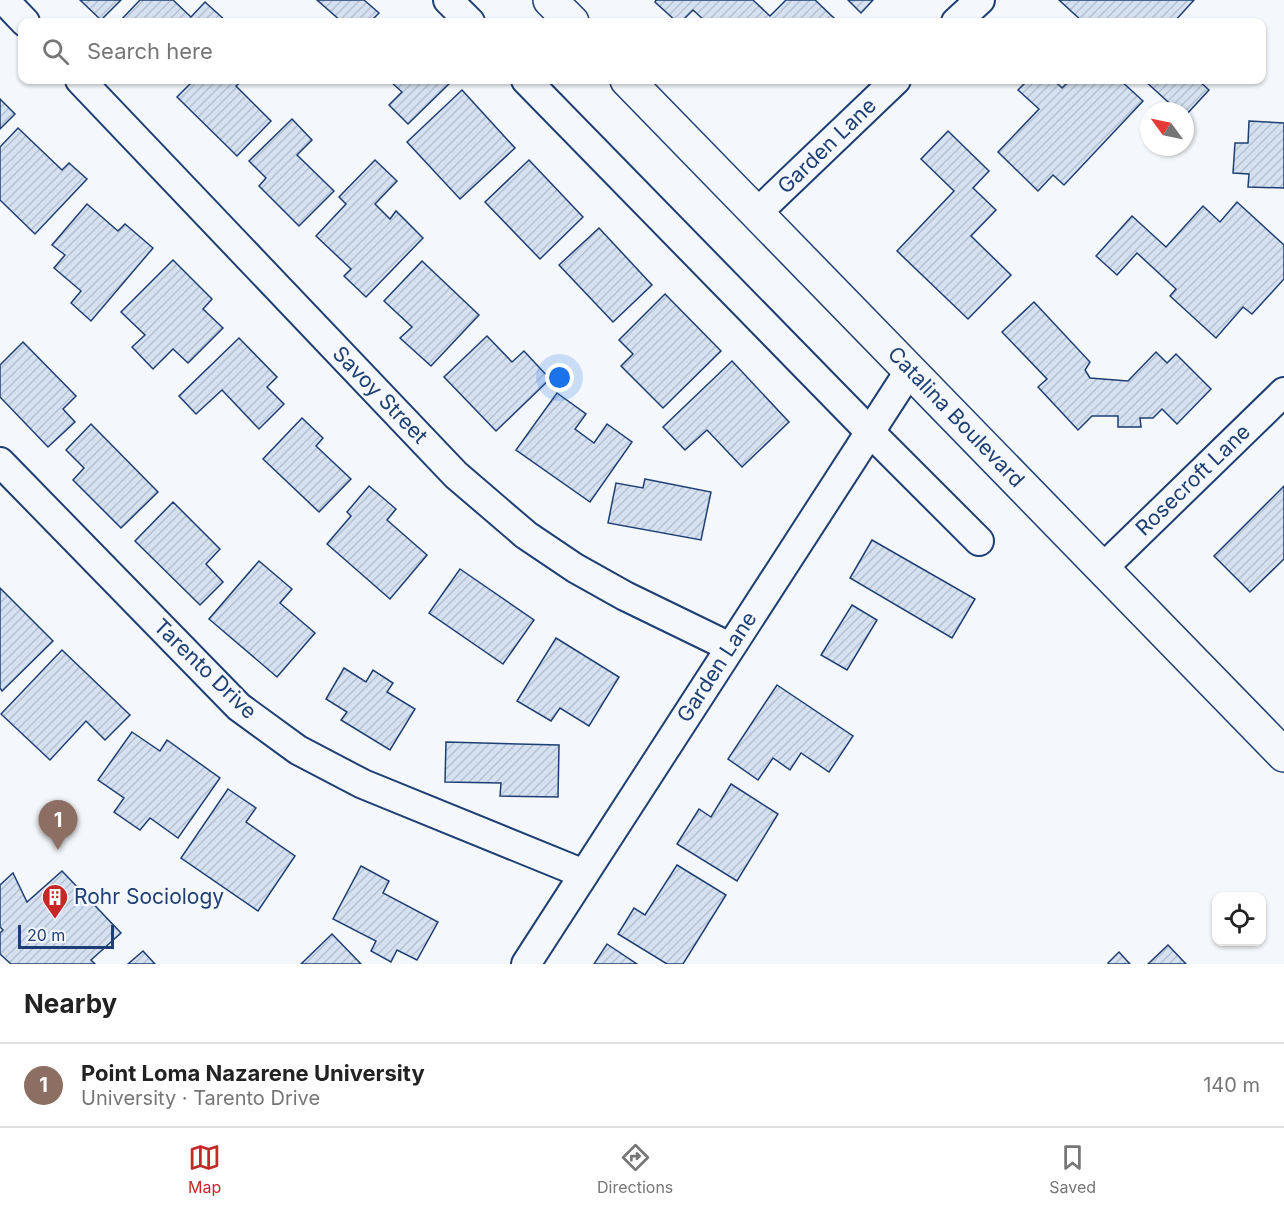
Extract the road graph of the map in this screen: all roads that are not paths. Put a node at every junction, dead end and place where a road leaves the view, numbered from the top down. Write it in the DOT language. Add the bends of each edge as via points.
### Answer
graph roads {
  1 [pos="4,0"];
  2 [pos="448,0"];
  3 [pos="550,0"];
  4 [pos="980,0"];
  5 [pos="21,18"];
  6 [pos="466,18"];
  7 [pos="568,18"];
  8 [pos="960,18"];
  9 [pos="84,84"];
  10 [pos="530,84"];
  11 [pos="631,84"];
  12 [pos="892,84"];
  13 [pos="757,213"];
  14 [pos="910,370"];
  15 [pos="1284,392"];
  16 [pos="870,432"];
  17 [pos="0,462"];
  18 [pos="979,541"];
  19 [pos="1103,568"];
  20 [pos="730,647"];
  21 [pos="1284,754"];
  22 [pos="584,874"];
  23 [pos="525,964"];
  1 -- 5 [label="street"];
  2 -- 6 [label="street"];
  3 -- 7 [label="main road"];
  4 -- 8 [label="street"];
  9 -- 20 [label="street, Savoy Street" via="456,475 526,535 575,568"];
  10 -- 16 [label="street"];
  11 -- 13 [label="main road, Catalina Boulevard"];
  12 -- 13 [label="street, Garden Lane"];
  13 -- 14 [label="main road, Catalina Boulevard"];
  14 -- 16 [label="street, Garden Lane"];
  14 -- 19 [label="main road, Catalina Boulevard"];
  15 -- 19 [label="street, Rosecroft Lane"];
  16 -- 18 [label="street"];
  16 -- 20 [label="street, Garden Lane"];
  17 -- 22 [label="street, Tarento Drive" via="239,707 298,750 363,784"];
  19 -- 21 [label="main road, Catalina Boulevard"];
  20 -- 22 [label="street, Garden Lane"];
  22 -- 23 [label="street, Garden Lane"];
}
